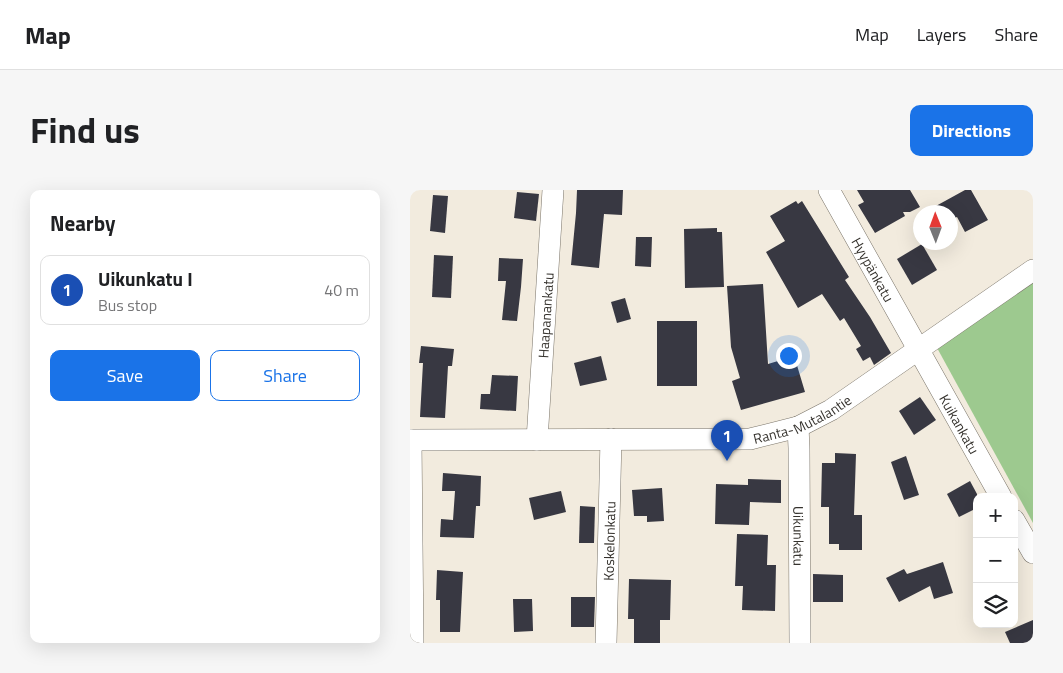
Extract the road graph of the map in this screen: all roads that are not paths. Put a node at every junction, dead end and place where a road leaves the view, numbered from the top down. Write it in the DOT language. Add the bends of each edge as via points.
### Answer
graph roads {
  1 [pos="553,190"];
  2 [pos="829,190"];
  3 [pos="1033,270"];
  4 [pos="919,349"];
  5 [pos="798,427"];
  6 [pos="611,439"];
  7 [pos="411,440"];
  8 [pos="537,440"];
  9 [pos="999,493"];
  10 [pos="1018,527"];
  11 [pos="1033,553"];
  12 [pos="413,643"];
  13 [pos="606,643"];
  14 [pos="800,643"];
  1 -- 8 [label="street, Haapanankatu"];
  2 -- 4 [label="street, Hyypänkatu"];
  3 -- 4 [label="street, Ranta-Mutalantie"];
  4 -- 5 [label="street, Ranta-Mutalantie" via="831,410"];
  4 -- 9 [label="street, Kuikankatu"];
  5 -- 6 [label="street, Ranta-Mutalantie" via="750,439"];
  5 -- 14 [label="street, Uikunkatu"];
  6 -- 8 [label="street, Ranta-Mutalantie"];
  6 -- 13 [label="street, Koskelonkatu"];
  7 -- 8 [label="street, Ranta-Mutalantie"];
  7 -- 12 [label="street"];
  10 -- 11 [label="street"];
}
